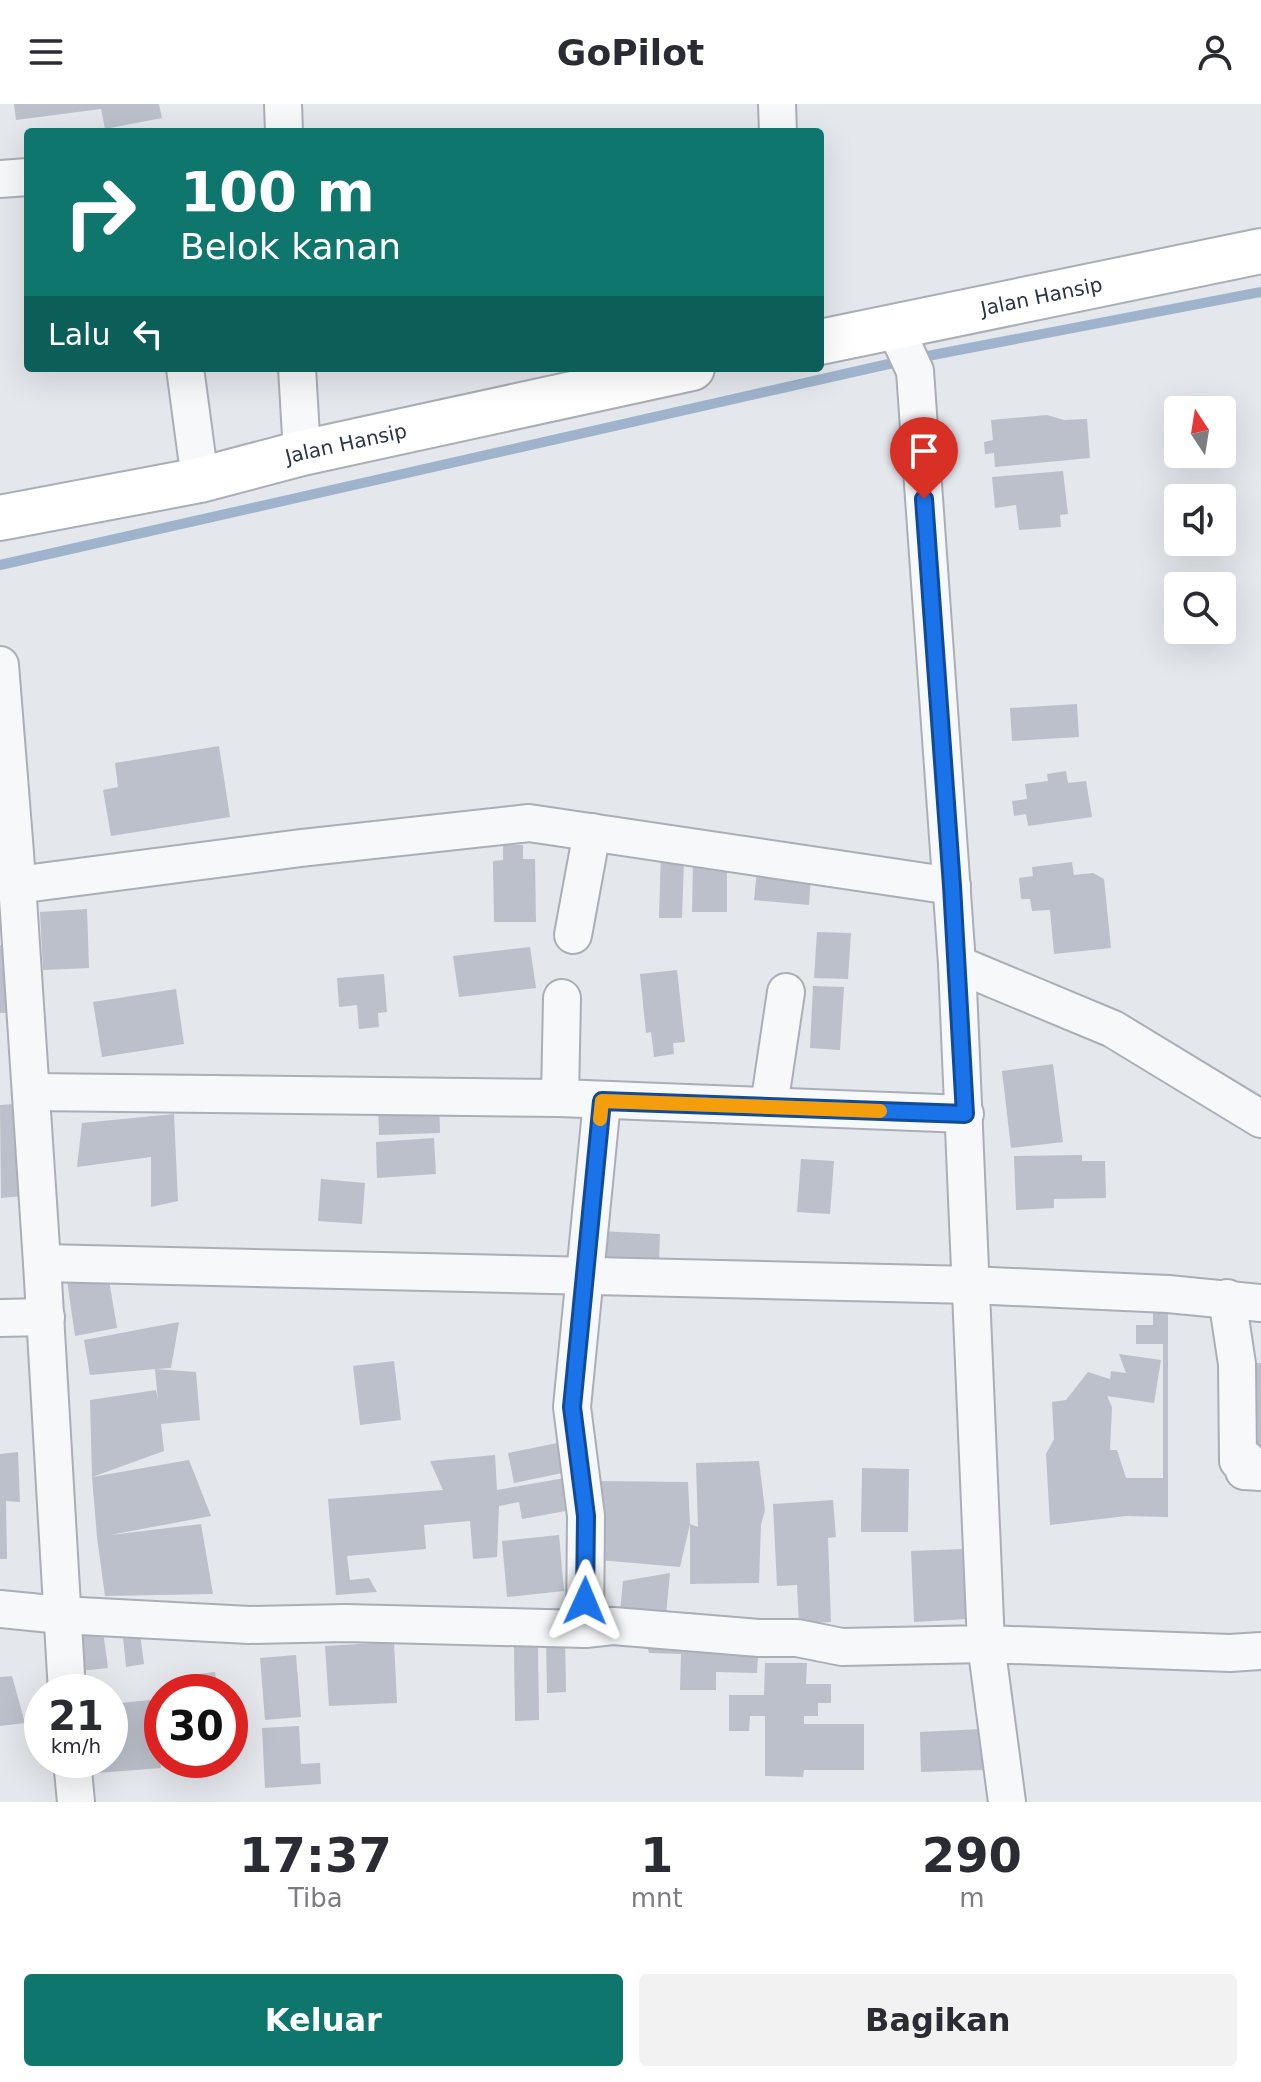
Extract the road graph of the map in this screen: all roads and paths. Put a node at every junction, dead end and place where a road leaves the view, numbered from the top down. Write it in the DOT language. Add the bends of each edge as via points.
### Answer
graph roads {
  1 [pos="283,104"];
  2 [pos="777,104"];
  3 [pos="284,128"];
  4 [pos="778,128"];
  5 [pos="24,177"];
  6 [pos="0,179"];
  7 [pos="1261,251"];
  8 [pos="824,342"];
  9 [pos="905,347"];
  10 [pos="186,372"];
  11 [pos="297,372"];
  12 [pos="674,372"];
  13 [pos="302,453"];
  14 [pos="200,480"];
  15 [pos="0,518"];
  16 [pos="0,665"];
  17 [pos="592,832"];
  18 [pos="11,864"];
  19 [pos="952,886"];
  20 [pos="573,935"];
  21 [pos="957,964"];
  22 [pos="786,992"];
  23 [pos="562,998"];
  24 [pos="31,1092"];
  25 [pos="560,1098"];
  26 [pos="602,1101"];
  27 [pos="769,1106"];
  28 [pos="965,1114"];
  29 [pos="1261,1119"];
  30 [pos="42,1263"];
  31 [pos="584,1276"];
  32 [pos="971,1285"];
  33 [pos="1244,1300"];
  34 [pos="46,1317"];
  35 [pos="0,1318"];
  36 [pos="1261,1472"];
  37 [pos="0,1609"];
  38 [pos="61,1615"];
  39 [pos="585,1629"];
  40 [pos="986,1644"];
  41 [pos="1261,1651"];
  42 [pos="66,1674"];
  43 [pos="74,1778"];
  44 [pos="76,1802"];
  45 [pos="1007,1802"];
  1 -- 3 [label="street"];
  2 -- 4 [label="street"];
  5 -- 6 [label="street"];
  7 -- 9 [label="street, Jalan Hansip"];
  8 -- 9 [label="street, Jalan Hansip"];
  9 -- 19 [label="street"];
  10 -- 14 [label="street"];
  11 -- 13 [label="street"];
  12 -- 13 [label="street, Jalan Hansip"];
  13 -- 14 [label="street, Jalan Hansip"];
  14 -- 15 [label="street, Jalan Hansip"];
  16 -- 18 [label="street"];
  17 -- 18 [label="street" via="529,823 301,848"];
  17 -- 19 [label="street"];
  17 -- 20 [label="street"];
  18 -- 24 [label="street"];
  19 -- 21 [label="street"];
  21 -- 28 [label="street"];
  21 -- 29 [label="street" via="1113,1029"];
  22 -- 27 [label="street"];
  23 -- 25 [label="street"];
  24 -- 25 [label="street"];
  24 -- 30 [label="street"];
  25 -- 26 [label="street"];
  26 -- 27 [label="street"];
  26 -- 31 [label="street"];
  27 -- 28 [label="street"];
  28 -- 32 [label="street"];
  30 -- 31 [label="street"];
  30 -- 34 [label="street"];
  31 -- 32 [label="street"];
  31 -- 39 [label="street" via="572,1407 586,1516"];
  32 -- 33 [label="street"];
  32 -- 40 [label="street"];
  33 -- 36 [label="street" via="1237,1364 1238,1461 1246,1459 1244,1471"];
  34 -- 35 [label="street"];
  34 -- 38 [label="street"];
  37 -- 38 [label="street"];
  38 -- 39 [label="street" via="249,1625"];
  38 -- 42 [label="street"];
  39 -- 40 [label="street" via="613,1626 797,1638 842,1647"];
  40 -- 41 [label="street"];
  40 -- 45 [label="street"];
  43 -- 44 [label="street"];
}
